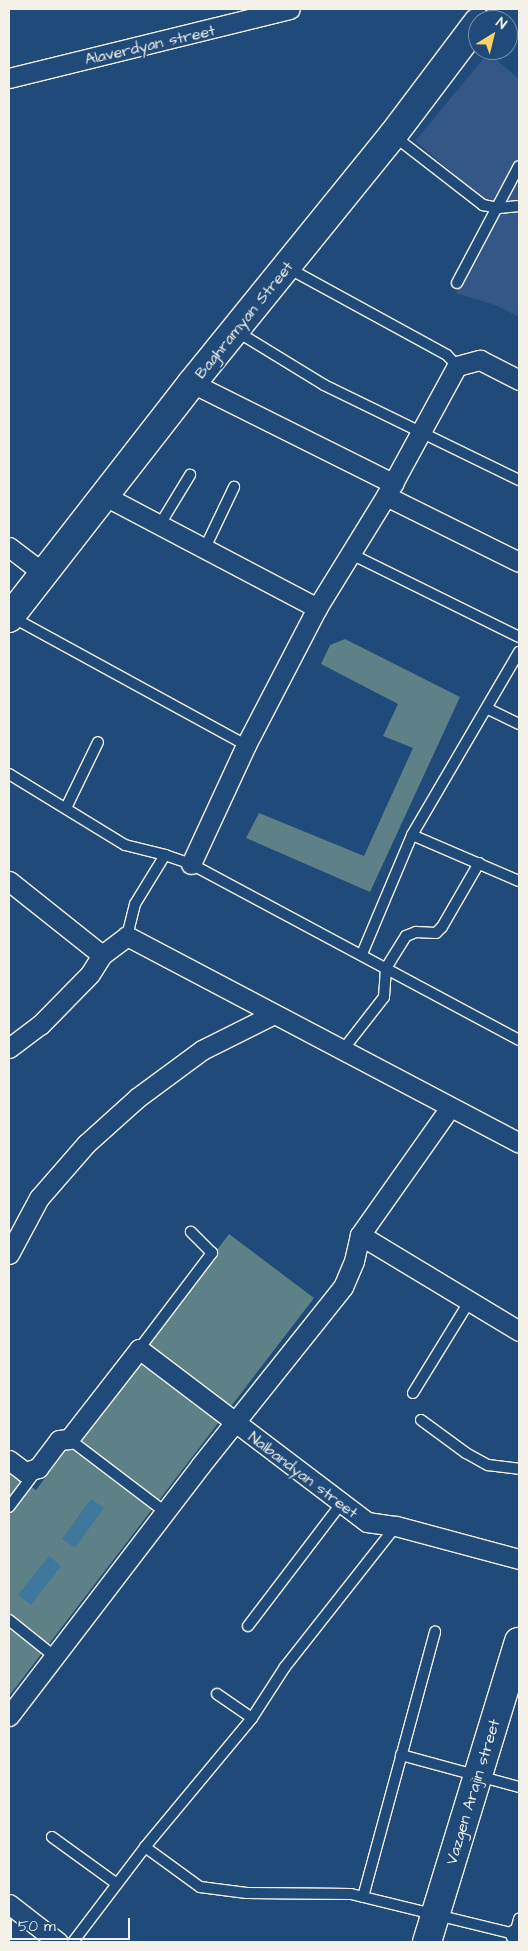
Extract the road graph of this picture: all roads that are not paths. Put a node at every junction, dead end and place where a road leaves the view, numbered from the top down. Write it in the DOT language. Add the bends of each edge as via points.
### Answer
graph roads {
  1 [pos="290,9"];
  2 [pos="468,36"];
  3 [pos="9,81"];
  4 [pos="394,135"];
  5 [pos="519,166"];
  6 [pos="519,206"];
  7 [pos="499,208"];
  8 [pos="287,268"];
  9 [pos="457,283"];
  10 [pos="236,331"];
  11 [pos="457,366"];
  12 [pos="519,380"];
  13 [pos="192,383"];
  14 [pos="423,432"];
  15 [pos="190,475"];
  16 [pos="519,480"];
  17 [pos="234,486"];
  18 [pos="390,489"];
  19 [pos="105,496"];
  20 [pos="159,526"];
  21 [pos="9,547"];
  22 [pos="204,550"];
  23 [pos="351,554"];
  24 [pos="519,562"];
  25 [pos="43,573"];
  26 [pos="317,608"];
  27 [pos="9,617"];
  28 [pos="519,637"];
  29 [pos="519,652"];
  30 [pos="488,709"];
  31 [pos="519,724"];
  32 [pos="98,742"];
  33 [pos="246,744"];
  34 [pos="9,774"];
  35 [pos="66,808"];
  36 [pos="412,835"];
  37 [pos="164,855"];
  38 [pos="479,863"];
  39 [pos="191,864"];
  40 [pos="9,881"];
  41 [pos="519,881"];
  42 [pos="127,936"];
  43 [pos="362,954"];
  44 [pos="102,955"];
  45 [pos="386,968"];
  46 [pos="274,1014"];
  47 [pos="519,1040"];
  48 [pos="9,1048"];
  49 [pos="342,1052"];
  50 [pos="449,1109"];
  51 [pos="519,1143"];
  52 [pos="191,1232"];
  53 [pos="360,1234"];
  54 [pos="9,1254"];
  55 [pos="469,1302"];
  56 [pos="519,1330"];
  57 [pos="139,1349"];
  58 [pos="414,1393"];
  59 [pos="421,1420"];
  60 [pos="234,1422"];
  61 [pos="69,1439"];
  62 [pos="9,1460"];
  63 [pos="32,1469"];
  64 [pos="519,1469"];
  65 [pos="342,1504"];
  66 [pos="9,1506"];
  67 [pos="165,1512"];
  68 [pos="396,1526"];
  69 [pos="519,1559"];
  70 [pos="9,1620"];
  71 [pos="248,1626"];
  72 [pos="435,1632"];
  73 [pos="519,1645"];
  74 [pos="54,1656"];
  75 [pos="217,1694"];
  76 [pos="9,1716"];
  77 [pos="252,1718"];
  78 [pos="401,1755"];
  79 [pos="478,1774"];
  80 [pos="519,1787"];
  81 [pos="52,1837"];
  82 [pos="145,1847"];
  83 [pos="117,1884"];
  84 [pos="363,1897"];
  85 [pos="9,1904"];
  86 [pos="436,1914"];
  87 [pos="518,1930"];
  88 [pos="58,1942"];
  89 [pos="72,1942"];
  90 [pos="427,1942"];
  1 -- 3 [label="street, Alaverdyan street"];
  2 -- 4 [label="main road, Baghramyan Street"];
  4 -- 7 [label="lane" via="483,205"];
  4 -- 8 [label="main road, Baghramyan Street"];
  5 -- 7 [label="lane"];
  6 -- 7 [label="lane"];
  7 -- 9 [label="lane"];
  8 -- 10 [label="main road, Baghramyan Street"];
  8 -- 11 [label="lane" via="447,355"];
  10 -- 13 [label="main road, Baghramyan Street"];
  10 -- 14 [label="lane" via="324,385"];
  11 -- 12 [label="street" via="480,360"];
  11 -- 14 [label="street"];
  13 -- 18 [label="street"];
  13 -- 19 [label="main road, Baghramyan Street"];
  14 -- 16 [label="lane"];
  14 -- 18 [label="street"];
  15 -- 20 [label="lane"];
  17 -- 22 [label="lane"];
  18 -- 23 [label="street"];
  18 -- 24 [label="street"];
  19 -- 20 [label="street"];
  19 -- 25 [label="main road, Baghramyan Street"];
  20 -- 22 [label="street"];
  21 -- 25 [label="street"];
  22 -- 26 [label="street"];
  23 -- 26 [label="street"];
  23 -- 28 [label="lane"];
  25 -- 27 [label="main road, Baghramyan Street"];
  26 -- 33 [label="street"];
  27 -- 33 [label="lane"];
  29 -- 30 [label="lane"];
  30 -- 31 [label="lane"];
  30 -- 36 [label="lane"];
  32 -- 35 [label="lane"];
  33 -- 39 [label="street"];
  34 -- 35 [label="lane"];
  35 -- 37 [label="lane" via="125,845"];
  36 -- 38 [label="lane"];
  36 -- 43 [label="lane"];
  37 -- 39 [label="lane"];
  37 -- 42 [label="lane" via="135,904"];
  38 -- 41 [label="lane"];
  38 -- 45 [label="lane" via="442,928 436,932 416,932 406,936"];
  39 -- 43 [label="lane"];
  40 -- 44 [label="street"];
  42 -- 44 [label="street"];
  42 -- 46 [label="street"];
  43 -- 45 [label="lane"];
  44 -- 48 [label="street" via="90,974 40,1025"];
  45 -- 47 [label="lane"];
  45 -- 49 [label="lane" via="384,997"];
  46 -- 49 [label="street"];
  46 -- 54 [label="street" via="202,1050 137,1098 86,1144 38,1198"];
  49 -- 50 [label="street"];
  50 -- 51 [label="street"];
  50 -- 53 [label="street"];
  52 -- 57 [label="lane" via="212,1252"];
  53 -- 55 [label="street"];
  53 -- 60 [label="street" via="354,1261 343,1287"];
  55 -- 56 [label="street"];
  55 -- 58 [label="lane"];
  57 -- 60 [label="street, Nalbandyan street"];
  57 -- 61 [label="street"];
  59 -- 64 [label="lane" via="466,1454 488,1465"];
  60 -- 65 [label="street, Nalbandyan street"];
  60 -- 67 [label="street"];
  61 -- 63 [label="street" via="59,1440"];
  61 -- 67 [label="lane"];
  62 -- 63 [label="street"];
  63 -- 66 [label="lane"];
  65 -- 68 [label="street, Nalbandyan street" via="367,1522"];
  65 -- 71 [label="lane"];
  67 -- 74 [label="street"];
  68 -- 69 [label="street, Nalbandyan street"];
  68 -- 77 [label="lane" via="285,1667"];
  70 -- 74 [label="lane"];
  72 -- 78 [label="lane"];
  73 -- 79 [label="main road, Vazgen Arajin street"];
  74 -- 76 [label="street"];
  75 -- 77 [label="lane"];
  77 -- 82 [label="lane"];
  78 -- 79 [label="lane"];
  78 -- 84 [label="lane"];
  79 -- 80 [label="lane"];
  79 -- 86 [label="main road, Vazgen Arajin street"];
  81 -- 83 [label="lane"];
  82 -- 83 [label="lane"];
  82 -- 84 [label="lane" via="200,1887 247,1893 294,1891"];
  83 -- 89 [label="lane"];
  84 -- 86 [label="lane"];
  85 -- 88 [label="street"];
  86 -- 87 [label="lane"];
  86 -- 90 [label="main road, Vazgen Arajin street"];
}
